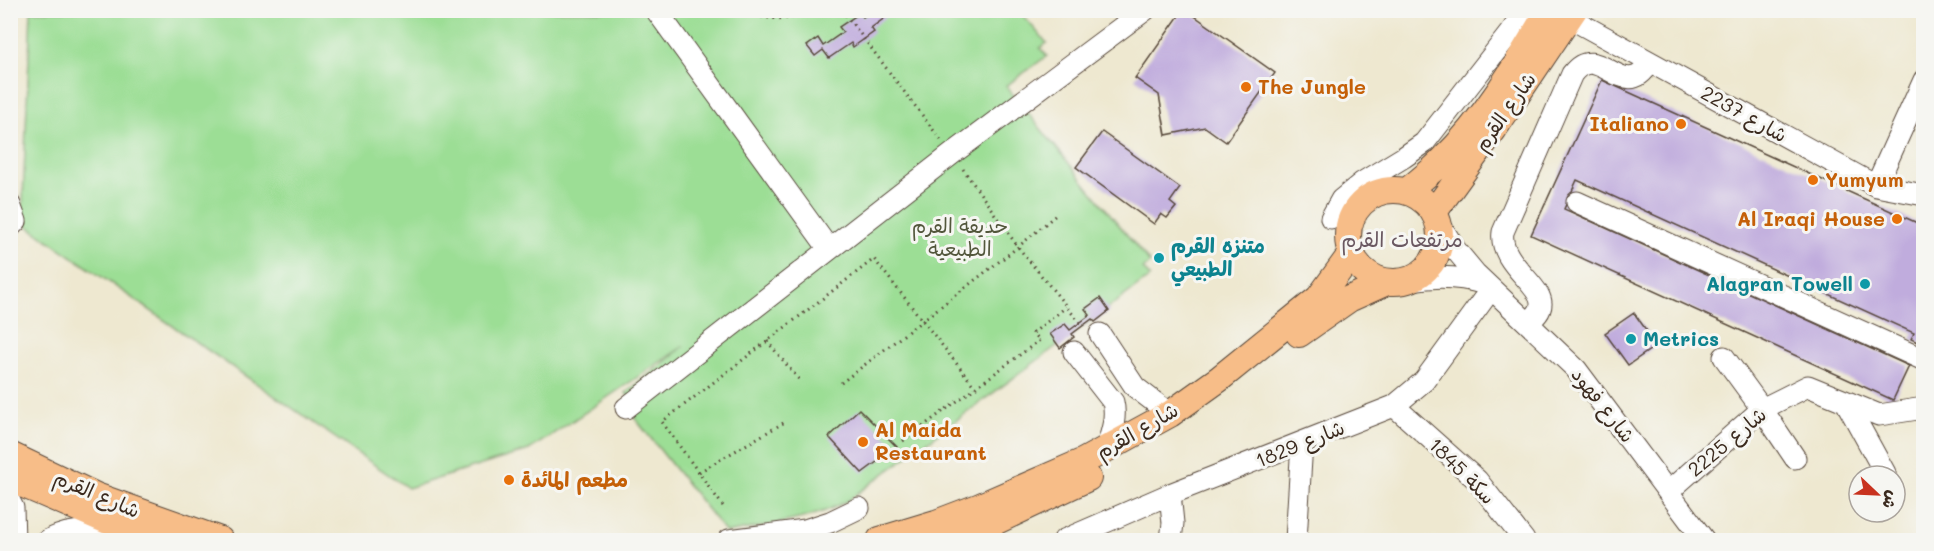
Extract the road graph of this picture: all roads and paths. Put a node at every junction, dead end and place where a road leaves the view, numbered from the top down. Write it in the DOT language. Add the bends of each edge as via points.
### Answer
graph roads {
  1 [pos="656,10"];
  2 [pos="745,10"];
  3 [pos="816,10"];
  4 [pos="1145,10"];
  5 [pos="1525,10"];
  6 [pos="1564,13"];
  7 [pos="1650,62"];
  8 [pos="1923,80"];
  9 [pos="1876,186"];
  10 [pos="1407,191"];
  11 [pos="1923,195"];
  12 [pos="1577,202"];
  13 [pos="10,205"];
  14 [pos="1057,214"];
  15 [pos="1436,217"];
  16 [pos="1331,218"];
  17 [pos="10,227"];
  18 [pos="829,249"];
  19 [pos="1351,254"];
  20 [pos="1412,279"];
  21 [pos="1387,282"];
  22 [pos="1488,286"];
  23 [pos="1066,307"];
  24 [pos="922,320"];
  25 [pos="1528,323"];
  26 [pos="1100,334"];
  27 [pos="767,341"];
  28 [pos="1074,352"];
  29 [pos="1724,357"];
  30 [pos="1923,360"];
  31 [pos="801,382"];
  32 [pos="841,383"];
  33 [pos="975,387"];
  34 [pos="1846,402"];
  35 [pos="1394,406"];
  36 [pos="626,408"];
  37 [pos="1923,408"];
  38 [pos="1762,410"];
  39 [pos="1170,414"];
  40 [pos="785,422"];
  41 [pos="903,441"];
  42 [pos="1302,443"];
  43 [pos="1106,450"];
  44 [pos="10,455"];
  45 [pos="1795,458"];
  46 [pos="1880,464"];
  47 [pos="699,472"];
  48 [pos="10,479"];
  49 [pos="1668,492"];
  50 [pos="1170,494"];
  51 [pos="10,502"];
  52 [pos="723,506"];
  53 [pos="859,508"];
  54 [pos="14,540"];
  55 [pos="48,540"];
  56 [pos="126,540"];
  57 [pos="152,540"];
  58 [pos="220,540"];
  59 [pos="729,540"];
  60 [pos="880,540"];
  61 [pos="949,540"];
  62 [pos="1064,540"];
  63 [pos="1171,540"];
  64 [pos="1296,540"];
  65 [pos="1524,540"];
  66 [pos="1704,540"];
  1 -- 18 [label="street"];
  2 -- 3 [label="path" via="776,19"];
  4 -- 18 [label="street"];
  5 -- 16 [label="street" via="1424,142 1355,188 1341,200"];
  6 -- 7 [label="street, 2237 شارع"];
  6 -- 10 [label="main road, شارع القرم" via="1528,45 1479,119 1442,161"];
  6 -- 15 [label="main road, شارع القرم"];
  7 -- 9 [label="street, 2237 شارع"];
  7 -- 25 [label="street" via="1644,72 1633,78 1585,62 1572,74 1503,232 1506,254 1542,301 1540,310"];
  8 -- 9 [label="street"];
  9 -- 11 [label="street, 2237 شارع"];
  10 -- 15 [label="main road" via="1427,203"];
  10 -- 19 [label="main road" via="1378,192 1360,205 1349,224"];
  12 -- 30 [label="street"];
  13 -- 17 [label="street" via="16,221"];
  14 -- 24 [label="path"];
  15 -- 20 [label="main road" via="1441,235 1439,247 1423,273"];
  15 -- 22 [label="street, شارع فهود" via="1465,262"];
  18 -- 36 [label="street"];
  19 -- 21 [label="main road" via="1365,273"];
  19 -- 39 [label="main road, شارع القرم" via="1319,298"];
  20 -- 21 [label="main road"];
  20 -- 22 [label="street, شارع فهود" via="1457,277"];
  21 -- 61 [label="main road, شارع القرم" via="1349,299 1167,434 1096,474"];
  22 -- 25 [label="street, شارع فهود"];
  22 -- 35 [label="street, 1829 شارع" via="1424,381"];
  23 -- 33 [label="path" via="1034,333 1040,340"];
  24 -- 27 [label="path" via="874,259"];
  24 -- 32 [label="path"];
  24 -- 33 [label="path"];
  25 -- 49 [label="street, شارع فهود" via="1576,369"];
  26 -- 39 [label="street" via="1136,387"];
  27 -- 31 [label="path"];
  27 -- 47 [label="path" via="662,422"];
  28 -- 43 [label="street" via="1113,402 1112,432"];
  29 -- 38 [label="street"];
  33 -- 41 [label="path"];
  34 -- 37 [label="street, شارع 2225" via="1880,415"];
  34 -- 38 [label="street, شارع 2225" via="1808,386"];
  34 -- 46 [label="street"];
  35 -- 42 [label="street, 1829 شارع"];
  35 -- 65 [label="street, 1845 سكة" via="1477,480"];
  38 -- 45 [label="street"];
  38 -- 49 [label="street, شارع 2225"];
  39 -- 43 [label="main road, شارع القرم"];
  40 -- 47 [label="path"];
  42 -- 50 [label="street, 1829 شارع"];
  42 -- 64 [label="street"];
  43 -- 60 [label="main road, شارع القرم" via="978,507"];
  44 -- 58 [label="main road, شارع القرم" via="96,496"];
  47 -- 52 [label="path"];
  48 -- 57 [label="main road, شارع القرم"];
  49 -- 66 [label="street, شارع فهود"];
  50 -- 62 [label="street, 1829 شارع"];
  50 -- 63 [label="street"];
  51 -- 54 [label="street"];
  53 -- 59 [label="street" via="805,530"];
  55 -- 56 [label="street" via="81,530"];
}
